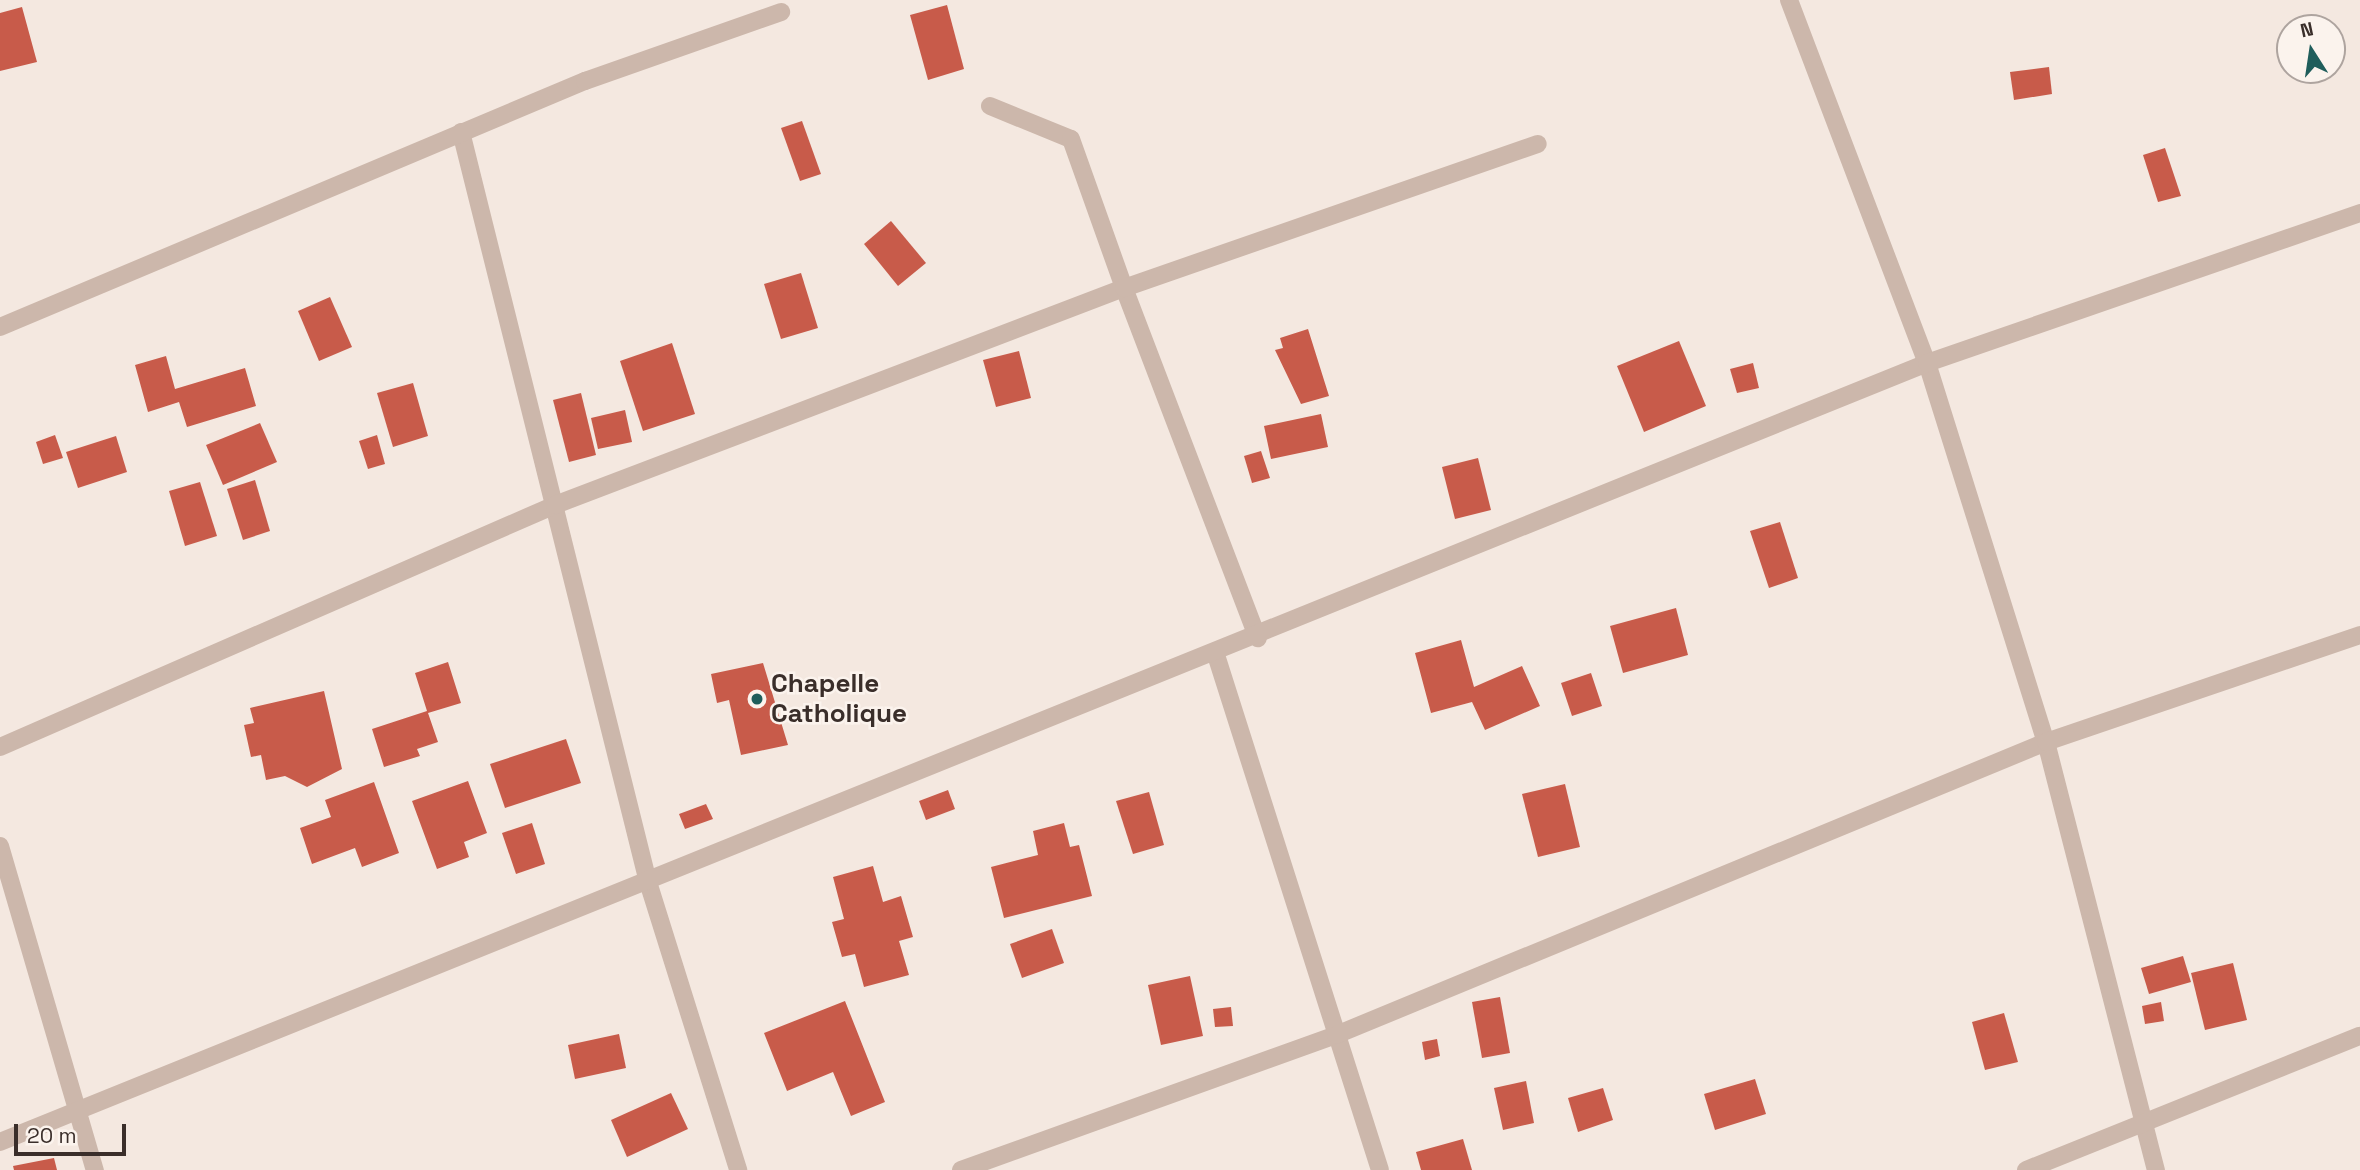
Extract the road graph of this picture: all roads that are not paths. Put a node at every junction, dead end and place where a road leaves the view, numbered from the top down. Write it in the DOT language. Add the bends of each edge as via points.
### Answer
graph roads {
  1 [pos="1789,0"];
  2 [pos="780,12"];
  3 [pos="990,106"];
  4 [pos="461,132"];
  5 [pos="1538,144"];
  6 [pos="2360,213"];
  7 [pos="1124,288"];
  8 [pos="0,327"];
  9 [pos="1927,363"];
  10 [pos="555,505"];
  11 [pos="2360,635"];
  12 [pos="1258,638"];
  13 [pos="1216,655"];
  14 [pos="2046,743"];
  15 [pos="0,747"];
  16 [pos="0,846"];
  17 [pos="648,882"];
  18 [pos="1336,1035"];
  19 [pos="2360,1036"];
  20 [pos="75,1112"];
  21 [pos="2145,1123"];
  22 [pos="0,1142"];
  23 [pos="95,1170"];
  24 [pos="738,1170"];
  25 [pos="961,1170"];
  26 [pos="1380,1170"];
  27 [pos="2026,1170"];
  28 [pos="2156,1170"];
  1 -- 9 [label="street"];
  2 -- 4 [label="street"];
  3 -- 7 [label="street" via="1071,139"];
  4 -- 8 [label="street"];
  4 -- 10 [label="street"];
  5 -- 7 [label="street"];
  6 -- 9 [label="street"];
  7 -- 10 [label="street"];
  7 -- 12 [label="street"];
  9 -- 12 [label="street"];
  9 -- 14 [label="street"];
  10 -- 15 [label="street"];
  10 -- 17 [label="street"];
  11 -- 14 [label="street"];
  12 -- 13 [label="street"];
  13 -- 17 [label="street"];
  13 -- 18 [label="street"];
  14 -- 18 [label="street"];
  14 -- 21 [label="street"];
  16 -- 20 [label="street"];
  17 -- 20 [label="street"];
  17 -- 24 [label="street"];
  18 -- 25 [label="street"];
  18 -- 26 [label="street"];
  19 -- 21 [label="street"];
  20 -- 22 [label="street"];
  20 -- 23 [label="street"];
  21 -- 27 [label="street"];
  21 -- 28 [label="street"];
}
